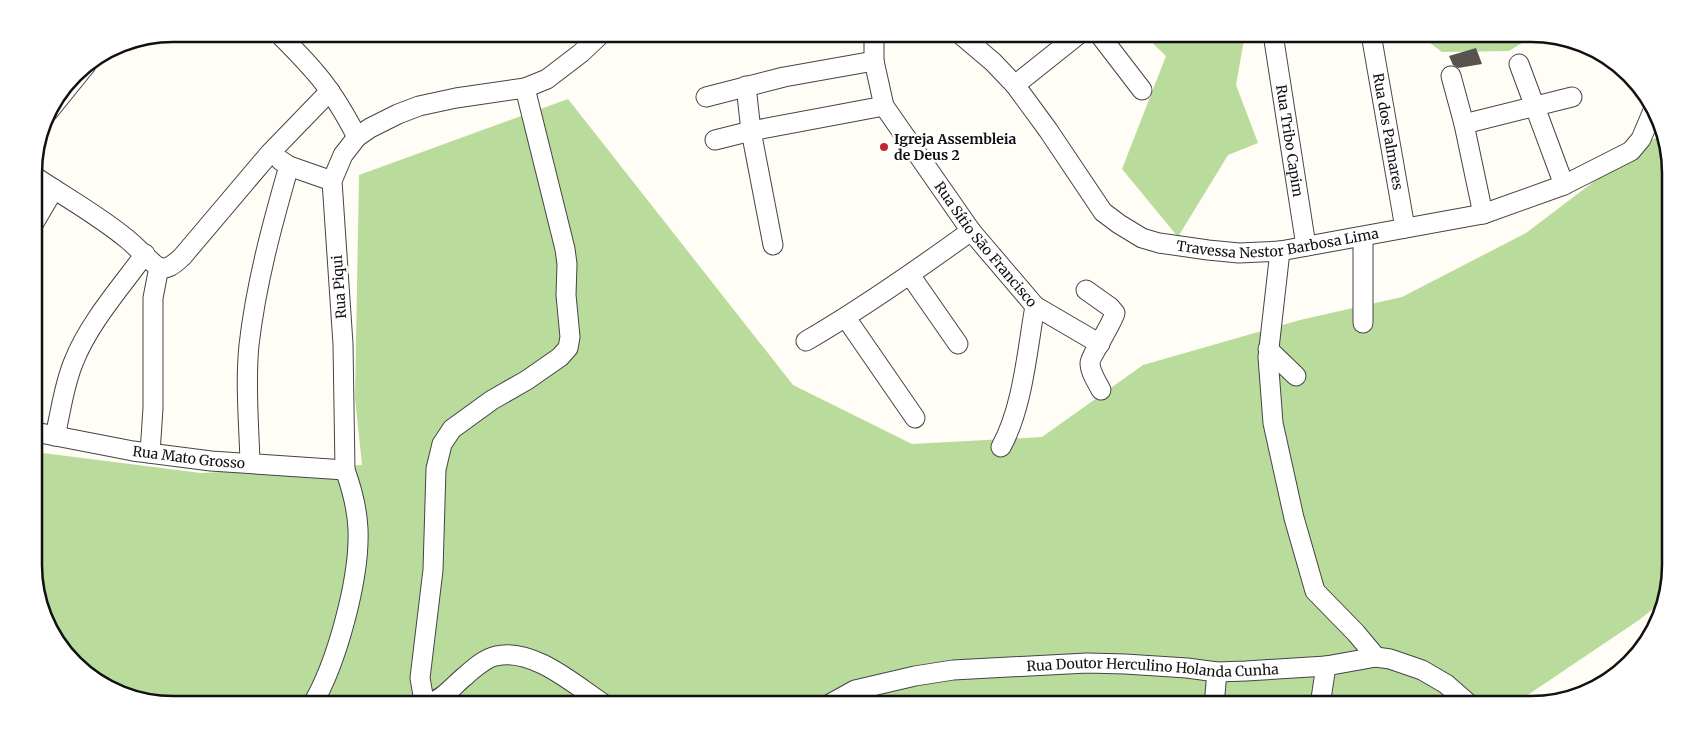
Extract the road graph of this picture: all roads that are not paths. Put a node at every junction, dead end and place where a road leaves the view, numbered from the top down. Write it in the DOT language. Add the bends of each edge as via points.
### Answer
graph roads {
  1 [pos="287,42"];
  2 [pos="592,42"];
  3 [pos="874,42"];
  4 [pos="969,42"];
  5 [pos="1069,42"];
  6 [pos="1105,42"];
  7 [pos="1274,42"];
  8 [pos="1373,42"];
  9 [pos="874,60"];
  10 [pos="1519,64"];
  11 [pos="1451,76"];
  12 [pos="1015,85"];
  13 [pos="746,86"];
  14 [pos="524,88"];
  15 [pos="1142,90"];
  16 [pos="330,91"];
  17 [pos="706,97"];
  18 [pos="1572,97"];
  19 [pos="884,106"];
  20 [pos="1535,106"];
  21 [pos="1650,119"];
  22 [pos="1464,124"];
  23 [pos="751,131"];
  24 [pos="357,137"];
  25 [pos="715,140"];
  26 [pos="270,153"];
  27 [pos="289,166"];
  28 [pos="332,181"];
  29 [pos="43,182"];
  30 [pos="1564,185"];
  31 [pos="54,189"];
  32 [pos="43,208"];
  33 [pos="1483,214"];
  34 [pos="1405,228"];
  35 [pos="971,230"];
  36 [pos="1363,237"];
  37 [pos="773,244"];
  38 [pos="1306,246"];
  39 [pos="1280,251"];
  40 [pos="145,254"];
  41 [pos="159,267"];
  42 [pos="910,275"];
  43 [pos="1086,290"];
  44 [pos="1035,306"];
  45 [pos="846,318"];
  46 [pos="1363,323"];
  47 [pos="806,341"];
  48 [pos="958,344"];
  49 [pos="1100,344"];
  50 [pos="1268,348"];
  51 [pos="1296,376"];
  52 [pos="1101,390"];
  53 [pos="915,418"];
  54 [pos="42,433"];
  55 [pos="56,436"];
  56 [pos="1001,447"];
  57 [pos="150,453"];
  58 [pos="250,463"];
  59 [pos="345,470"];
  60 [pos="1376,657"];
  61 [pos="1326,666"];
  62 [pos="1217,672"];
  63 [pos="316,696"];
  64 [pos="423,696"];
  65 [pos="442,696"];
  66 [pos="591,696"];
  67 [pos="844,696"];
  68 [pos="1215,696"];
  69 [pos="1321,696"];
  70 [pos="1460,696"];
  1 -- 16 [label="street"];
  2 -- 14 [label="street, Rua Piqui" via="562,69"];
  3 -- 9 [label="street, Rua Sítio São Francisco"];
  4 -- 12 [label="street, Travessa Nestor Barbosa Lima"];
  5 -- 12 [label="street"];
  6 -- 15 [label="street"];
  7 -- 38 [label="street, Rua Tribo Capim"];
  8 -- 34 [label="street, Rua dos Palmares"];
  9 -- 13 [label="street"];
  9 -- 19 [label="street, Rua Sítio São Francisco"];
  10 -- 20 [label="street"];
  11 -- 22 [label="street"];
  12 -- 39 [label="street, Travessa Nestor Barbosa Lima" via="1092,198 1119,224 1142,238 1158,243 1239,253"];
  13 -- 17 [label="street"];
  13 -- 23 [label="street"];
  14 -- 24 [label="street, Rua Piqui" via="418,106"];
  14 -- 64 [label="street" via="565,249 570,337 568,348 560,357 452,429 442,444 436,469 433,570 420,678"];
  16 -- 24 [label="street"];
  16 -- 26 [label="street"];
  18 -- 20 [label="street"];
  19 -- 23 [label="street"];
  19 -- 35 [label="street, Rua Sítio São Francisco"];
  20 -- 22 [label="street"];
  20 -- 30 [label="street"];
  21 -- 30 [label="street, Travessa Nestor Barbosa Lima" via="1632,151"];
  22 -- 33 [label="street"];
  23 -- 25 [label="street"];
  23 -- 37 [label="street"];
  24 -- 28 [label="street, Rua Piqui" via="343,155"];
  26 -- 27 [label="street"];
  26 -- 41 [label="street" via="182,257 167,268"];
  27 -- 28 [label="street"];
  27 -- 58 [label="street" via="258,285 250,339 247,386"];
  28 -- 59 [label="street, Rua Piqui" via="343,344"];
  29 -- 31 [label="street"];
  30 -- 33 [label="street, Travessa Nestor Barbosa Lima"];
  31 -- 32 [label="street"];
  31 -- 40 [label="street"];
  33 -- 34 [label="street, Travessa Nestor Barbosa Lima"];
  34 -- 36 [label="street, Travessa Nestor Barbosa Lima"];
  35 -- 42 [label="street"];
  35 -- 44 [label="street, Rua Sítio São Francisco"];
  36 -- 38 [label="street, Travessa Nestor Barbosa Lima"];
  36 -- 46 [label="street"];
  38 -- 39 [label="street, Travessa Nestor Barbosa Lima"];
  39 -- 50 [label="street"];
  40 -- 41 [label="street"];
  40 -- 55 [label="street" via="104,309 74,360"];
  41 -- 57 [label="street" via="154,298"];
  42 -- 45 [label="street"];
  42 -- 48 [label="street"];
  43 -- 49 [label="street" via="1114,311"];
  44 -- 49 [label="street, Rua Sítio São Francisco"];
  44 -- 56 [label="street" via="1016,413"];
  45 -- 47 [label="street"];
  45 -- 53 [label="street"];
  49 -- 52 [label="street" via="1090,364"];
  50 -- 51 [label="street"];
  50 -- 60 [label="street" via="1273,422 1310,580 1315,591"];
  54 -- 55 [label="street, Rua Mato Grosso"];
  55 -- 57 [label="street, Rua Mato Grosso"];
  57 -- 58 [label="street, Rua Mato Grosso"];
  58 -- 59 [label="street, Rua Mato Grosso"];
  59 -- 63 [label="street, Rua Piqui" via="355,506 358,559 345,621"];
  60 -- 61 [label="street, Rua Doutor Herculino Holanda Cunha"];
  60 -- 70 [label="street, Rua Doutor Herculino Holanda Cunha" via="1422,670"];
  61 -- 62 [label="street, Rua Doutor Herculino Holanda Cunha"];
  61 -- 69 [label="street"];
  62 -- 67 [label="street, Rua Doutor Herculino Holanda Cunha" via="1087,663 953,670 855,690"];
  62 -- 68 [label="street"];
  65 -- 66 [label="street" via="469,672 494,656 510,654 544,665"];
}
